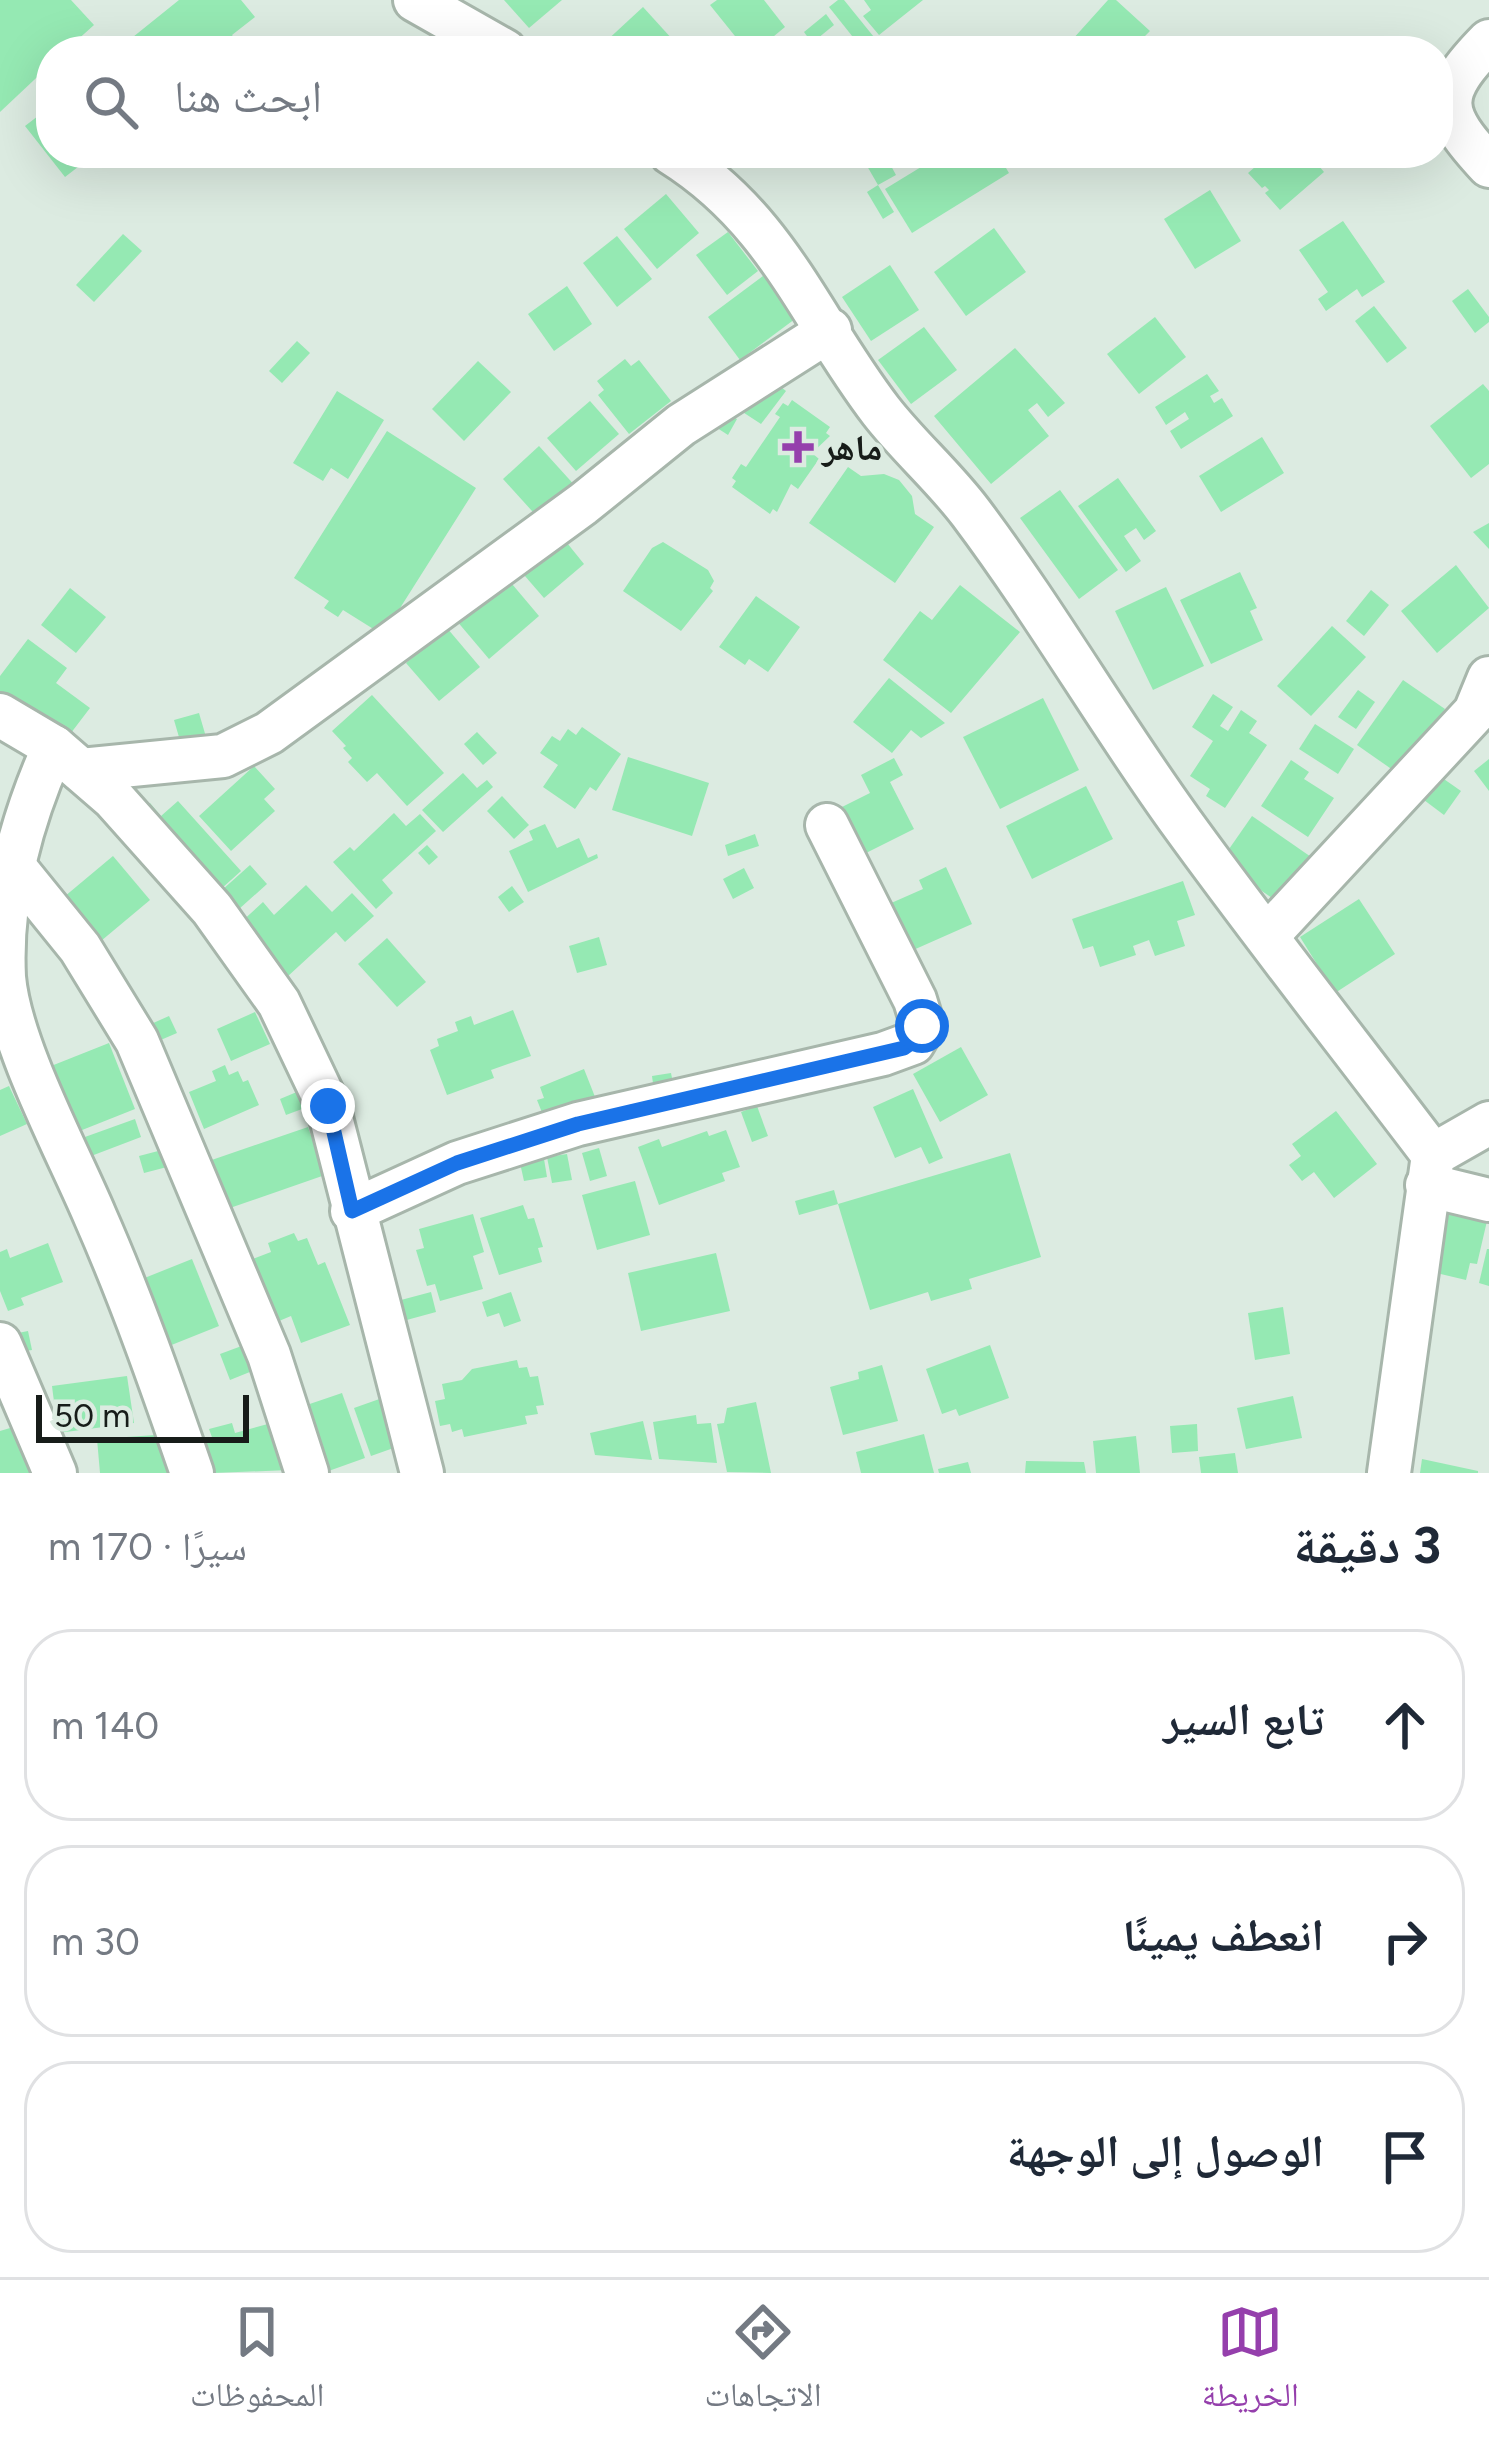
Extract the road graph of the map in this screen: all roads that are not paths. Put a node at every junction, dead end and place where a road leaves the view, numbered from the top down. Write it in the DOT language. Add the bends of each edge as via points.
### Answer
graph roads {
  1 [pos="416,0"];
  2 [pos="479,36"];
  3 [pos="1489,41"];
  4 [pos="1453,85"];
  5 [pos="1453,122"];
  6 [pos="1489,166"];
  7 [pos="695,168"];
  8 [pos="830,330"];
  9 [pos="1489,678"];
  10 [pos="0,715"];
  11 [pos="67,758"];
  12 [pos="827,826"];
  13 [pos="12,864"];
  14 [pos="1267,936"];
  15 [pos="1489,1123"];
  16 [pos="1430,1170"];
  17 [pos="1489,1200"];
  18 [pos="352,1211"];
  19 [pos="0,1344"];
  20 [pos="55,1473"];
  21 [pos="192,1473"];
  22 [pos="307,1473"];
  23 [pos="422,1473"];
  24 [pos="1389,1473"];
  1 -- 2 [label="street"];
  3 -- 4 [label="street"];
  5 -- 6 [label="street"];
  7 -- 8 [label="street" via="747,213"];
  8 -- 11 [label="street" via="681,425 269,733 223,755"];
  8 -- 14 [label="street" via="881,411 968,509"];
  9 -- 14 [label="street" via="1475,712"];
  10 -- 11 [label="street"];
  11 -- 13 [label="street" via="29,800"];
  11 -- 18 [label="street" via="166,855 279,1003 328,1106"];
  12 -- 18 [label="street" via="915,1000 922,1026 913,1043 578,1124 457,1163"];
  13 -- 21 [label="street" via="4,939 11,1019 130,1298"];
  13 -- 22 [label="street" via="80,948 137,1041 269,1355"];
  14 -- 16 [label="street"];
  15 -- 16 [label="street"];
  16 -- 17 [label="street"];
  16 -- 24 [label="street"];
  18 -- 23 [label="street"];
  19 -- 20 [label="street"];
}
